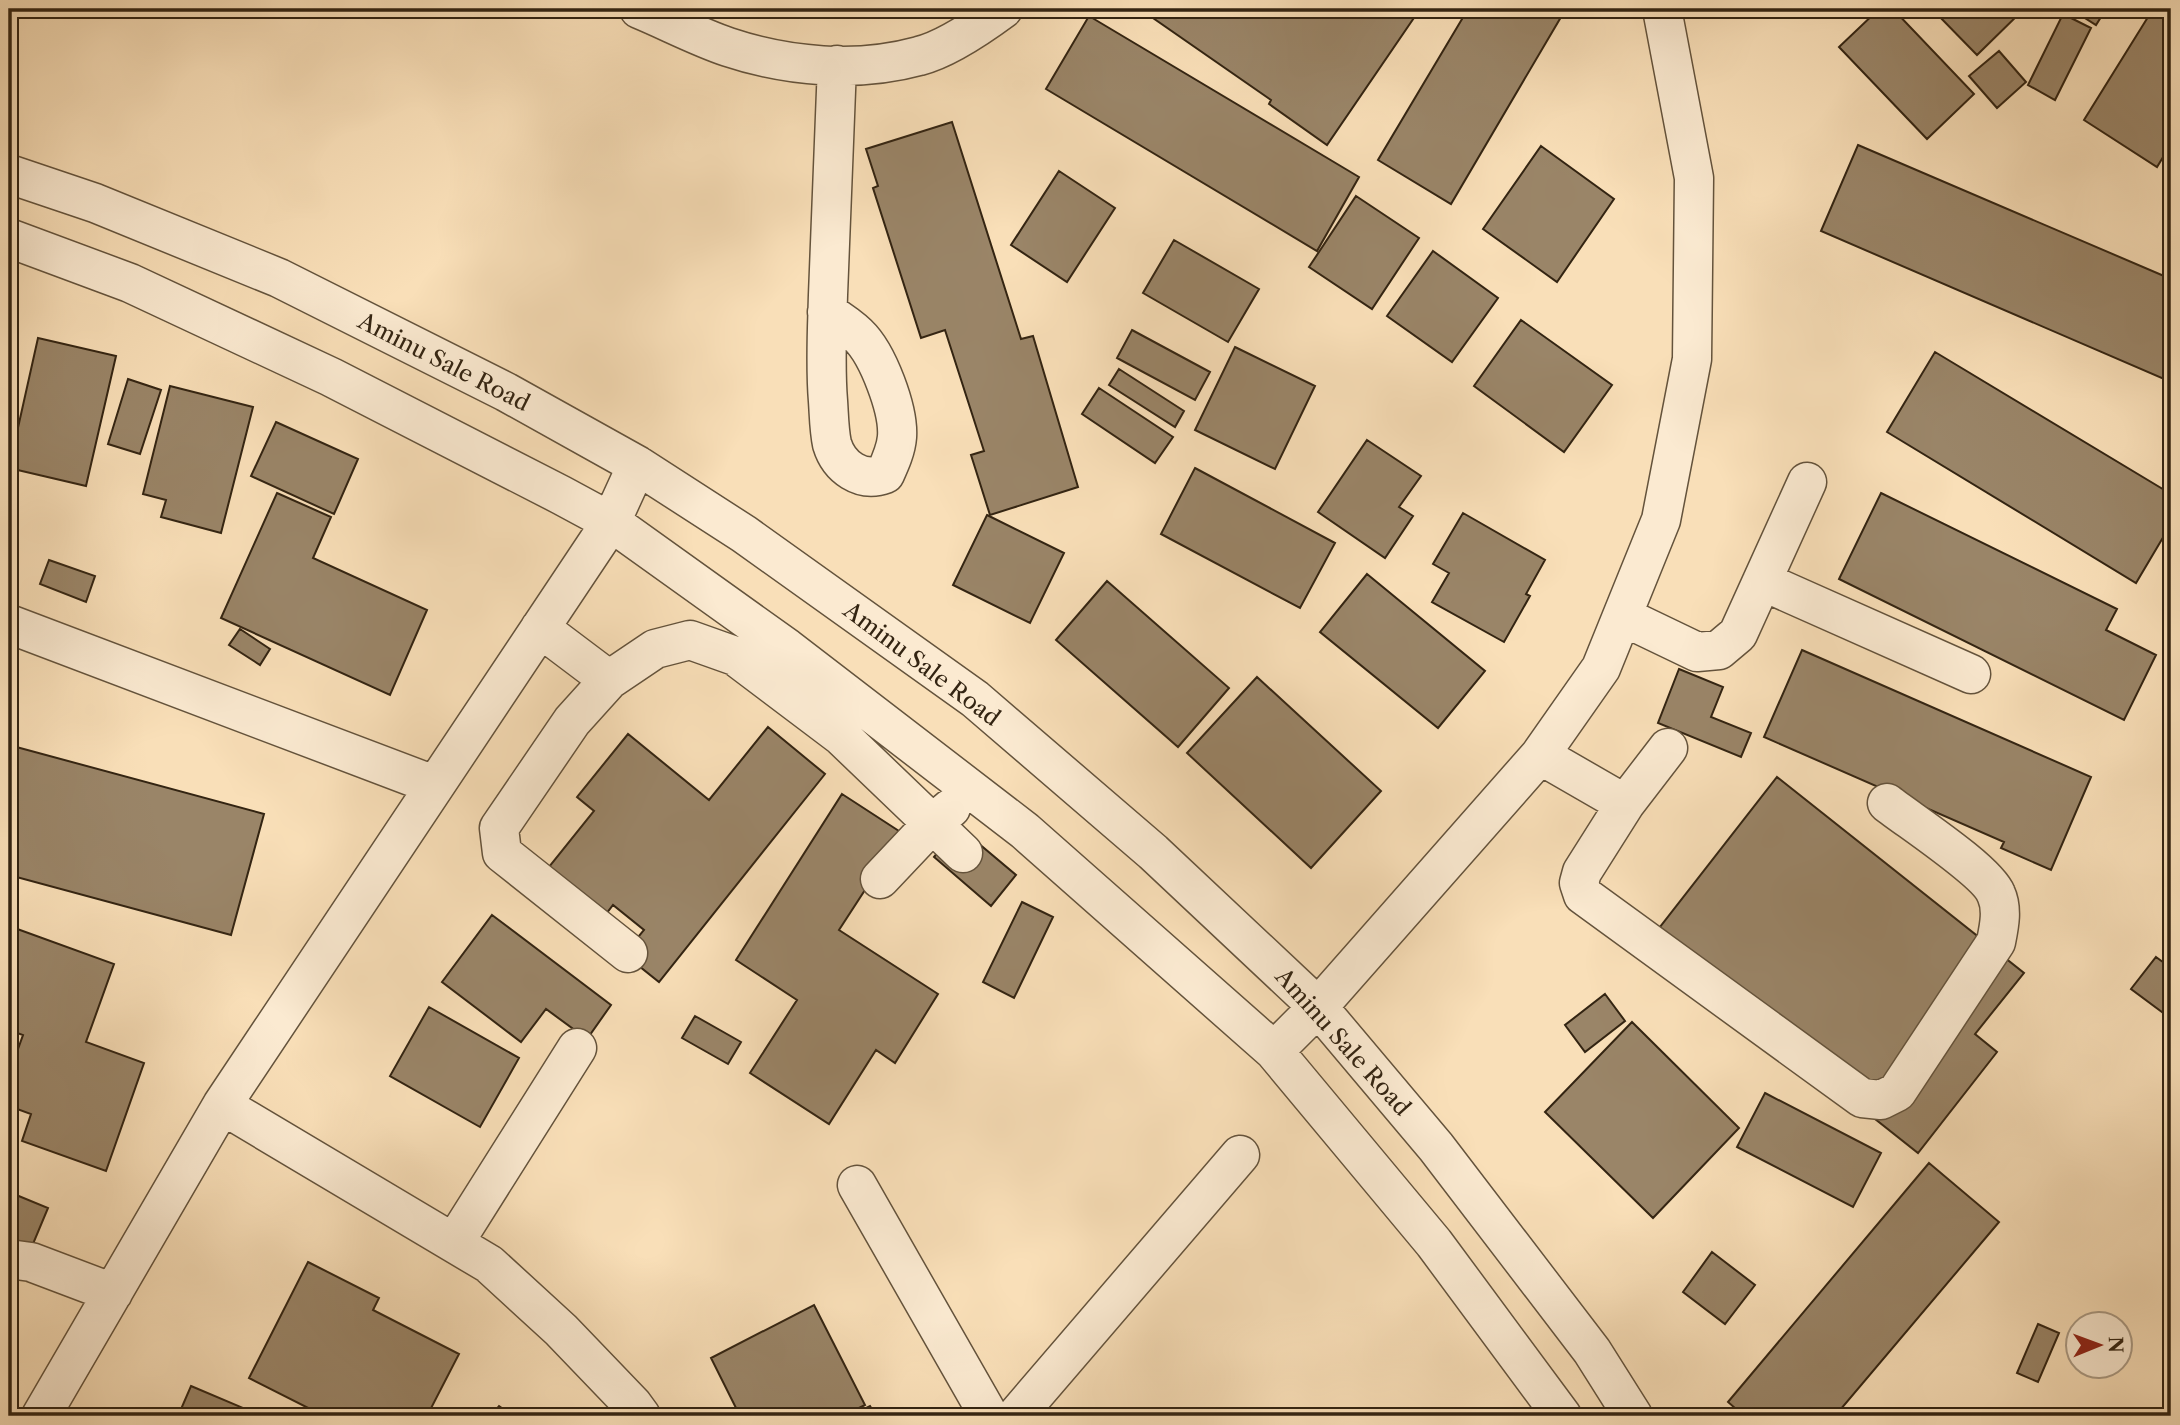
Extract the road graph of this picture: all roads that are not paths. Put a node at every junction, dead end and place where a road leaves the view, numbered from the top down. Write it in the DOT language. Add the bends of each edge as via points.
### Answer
graph roads {
  1 [pos="639,9"];
  2 [pos="1003,9"];
  3 [pos="1666,11"];
  4 [pos="837,65"];
  5 [pos="9,174"];
  6 [pos="9,238"];
  7 [pos="827,312"];
  8 [pos="637,465"];
  9 [pos="1807,482"];
  10 [pos="611,523"];
  11 [pos="1762,581"];
  12 [pos="1622,616"];
  13 [pos="9,624"];
  14 [pos="540,628"];
  15 [pos="1971,674"];
  16 [pos="609,680"];
  17 [pos="1668,748"];
  18 [pos="1540,755"];
  19 [pos="434,785"];
  20 [pos="972,791"];
  21 [pos="1887,803"];
  22 [pos="1625,804"];
  23 [pos="932,824"];
  24 [pos="963,853"];
  25 [pos="880,880"];
  26 [pos="628,953"];
  27 [pos="1318,1007"];
  28 [pos="578,1048"];
  29 [pos="1274,1051"];
  30 [pos="222,1105"];
  31 [pos="1240,1155"];
  32 [pos="857,1185"];
  33 [pos="454,1243"];
  34 [pos="9,1259"];
  35 [pos="113,1293"];
  36 [pos="41,1416"];
  37 [pos="641,1416"];
  38 [pos="989,1416"];
  39 [pos="1016,1416"];
  40 [pos="1562,1416"];
  41 [pos="1633,1416"];
  1 -- 4 [label="street" via="727,47 789,62"];
  2 -- 4 [label="street" via="972,31 920,56 861,66"];
  3 -- 12 [label="street" via="1694,178 1692,359 1661,520"];
  4 -- 7 [label="street"];
  5 -- 8 [label="street, Aminu Sale Road" via="95,202 279,278 506,392"];
  6 -- 10 [label="street" via="130,283 331,377"];
  8 -- 10 [label="street"];
  8 -- 27 [label="street, Aminu Sale Road" via="744,534 975,699 1153,852"];
  9 -- 11 [label="street"];
  10 -- 14 [label="street"];
  10 -- 20 [label="street" via="787,648"];
  11 -- 12 [label="street" via="1738,634 1719,650 1697,652"];
  11 -- 15 [label="street"];
  12 -- 18 [label="street" via="1601,668"];
  13 -- 19 [label="street"];
  14 -- 16 [label="street"];
  14 -- 19 [label="street"];
  16 -- 23 [label="street" via="654,649 690,640 735,656 841,736"];
  16 -- 26 [label="street" via="572,721 499,828 502,853"];
  17 -- 22 [label="street"];
  18 -- 22 [label="street"];
  18 -- 27 [label="street"];
  19 -- 30 [label="street"];
  20 -- 23 [label="street"];
  20 -- 29 [label="street" via="1025,831"];
  21 -- 22 [label="street" via="1984,876 1996,894 2000,919 1989,954 1897,1092 1881,1100 1862,1098 1583,895 1582,872"];
  23 -- 24 [label="street"];
  23 -- 25 [label="street"];
  27 -- 29 [label="street"];
  27 -- 41 [label="street, Aminu Sale Road" via="1436,1147 1592,1352"];
  28 -- 33 [label="street"];
  29 -- 40 [label="street" via="1434,1243"];
  30 -- 33 [label="street"];
  30 -- 35 [label="street"];
  31 -- 39 [label="street"];
  32 -- 38 [label="street"];
  33 -- 37 [label="street" via="489,1264 561,1330"];
  34 -- 35 [label="street" via="31,1262"];
  35 -- 36 [label="street"];
}
